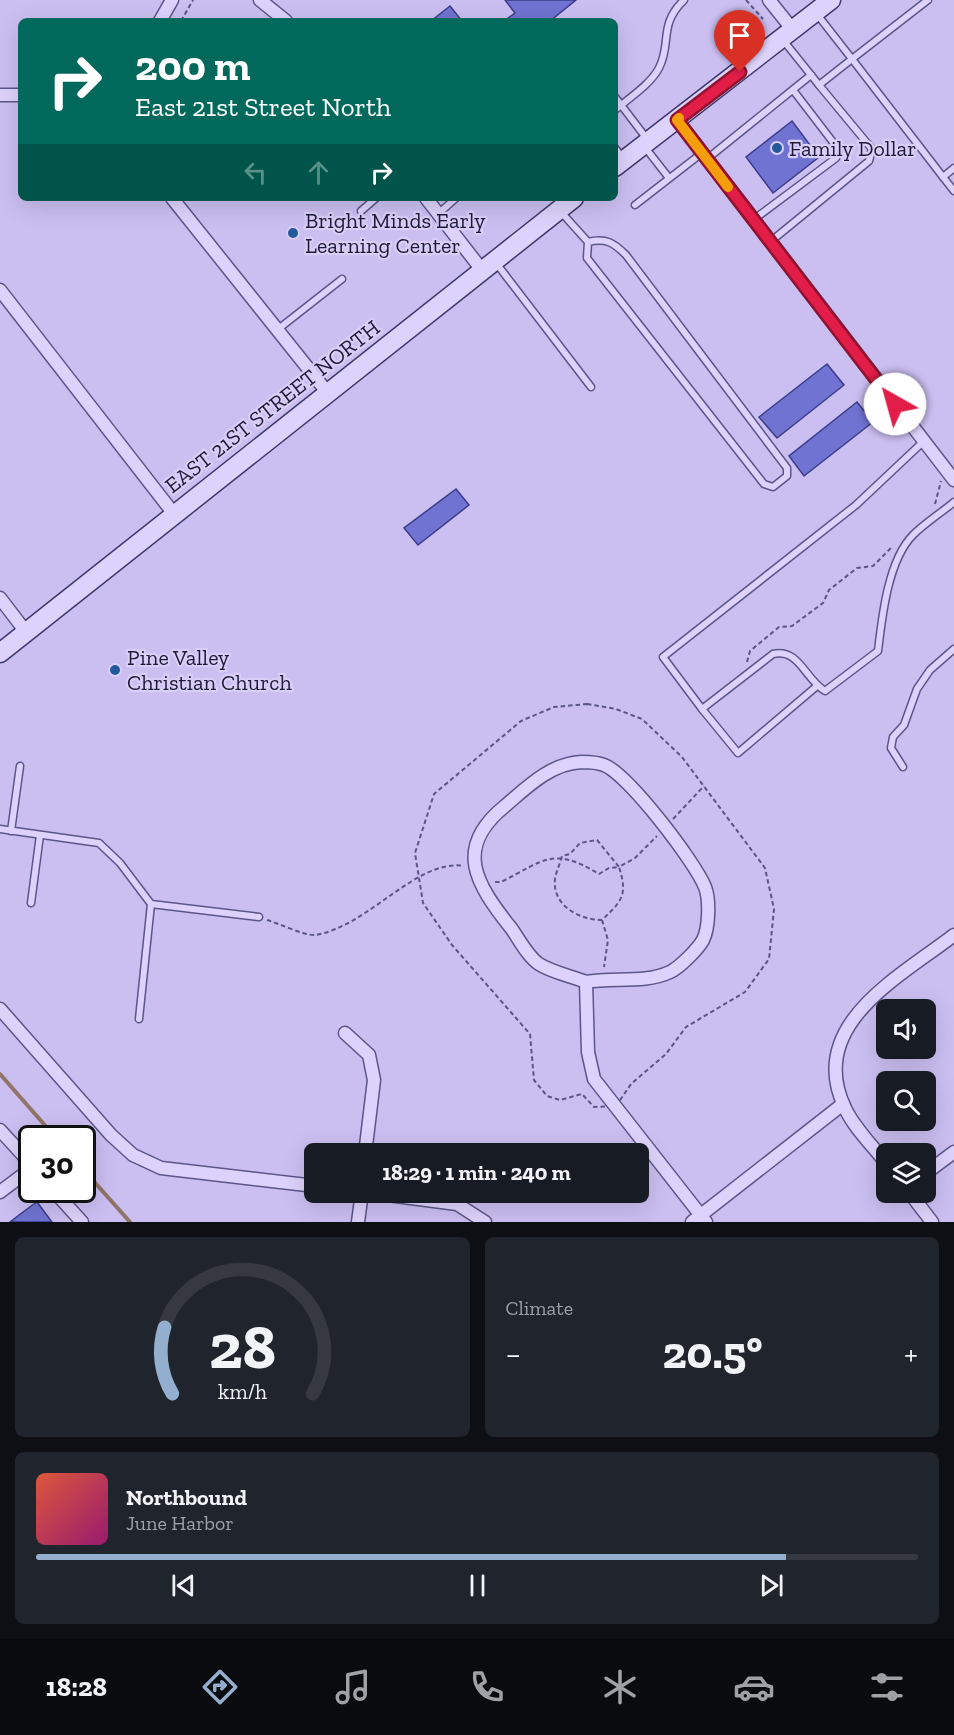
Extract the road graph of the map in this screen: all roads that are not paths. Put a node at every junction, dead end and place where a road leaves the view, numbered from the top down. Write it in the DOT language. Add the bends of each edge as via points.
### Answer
graph roads {
  1 [pos="172,0"];
  2 [pos="260,0"];
  3 [pos="684,0"];
  4 [pos="769,0"];
  5 [pos="831,0"];
  6 [pos="928,0"];
  7 [pos="816,13"];
  8 [pos="162,18"];
  9 [pos="282,18"];
  10 [pos="788,34"];
  11 [pos="852,60"];
  12 [pos="811,75"];
  13 [pos="819,85"];
  14 [pos="794,90"];
  15 [pos="0,95"];
  16 [pos="18,95"];
  17 [pos="618,100"];
  18 [pos="621,105"];
  19 [pos="618,108"];
  20 [pos="677,120"];
  21 [pos="646,143"];
  22 [pos="705,156"];
  23 [pos="618,158"];
  24 [pos="954,168"];
  25 [pos="943,177"];
  26 [pos="669,178"];
  27 [pos="954,191"];
  28 [pos="174,201"];
  29 [pos="372,201"];
  30 [pos="428,201"];
  31 [pos="453,201"];
  32 [pos="570,201"];
  33 [pos="635,205"];
  34 [pos="559,209"];
  35 [pos="361,210"];
  36 [pos="438,214"];
  37 [pos="753,220"];
  38 [pos="588,242"];
  39 [pos="770,242"];
  40 [pos="488,265"];
  41 [pos="342,279"];
  42 [pos="0,290"];
  43 [pos="276,330"];
  44 [pos="591,387"];
  45 [pos="327,392"];
  46 [pos="924,441"];
  47 [pos="954,480"];
  48 [pos="954,502"];
  49 [pos="174,514"];
  50 [pos="0,598"];
  51 [pos="26,632"];
  52 [pos="954,650"];
  53 [pos="0,653"];
  54 [pos="817,686"];
  55 [pos="702,709"];
  56 [pos="20,766"];
  57 [pos="903,767"];
  58 [pos="0,829"];
  59 [pos="11,831"];
  60 [pos="40,835"];
  61 [pos="31,903"];
  62 [pos="152,904"];
  63 [pos="260,917"];
  64 [pos="954,935"];
  65 [pos="586,982"];
  66 [pos="0,1009"];
  67 [pos="139,1019"];
  68 [pos="345,1033"];
  69 [pos="843,1104"];
  70 [pos="0,1130"];
  71 [pos="366,1143"];
  72 [pos="876,1150"];
  73 [pos="18,1151"];
  74 [pos="954,1152"];
  75 [pos="936,1166"];
  76 [pos="18,1178"];
  77 [pos="304,1185"];
  78 [pos="0,1192"];
  79 [pos="65,1203"];
  80 [pos="361,1203"];
  81 [pos="449,1203"];
  82 [pos="917,1203"];
  83 [pos="700,1220"];
  84 [pos="82,1222"];
  85 [pos="357,1222"];
  86 [pos="484,1222"];
  87 [pos="932,1222"];
  1 -- 8 [label="street"];
  2 -- 9 [label="street"];
  3 -- 18 [label="lane" via="670,17 659,68"];
  4 -- 10 [label="street"];
  5 -- 7 [label="main road"];
  6 -- 11 [label="lane"];
  7 -- 10 [label="main road"];
  7 -- 11 [label="lane"];
  10 -- 12 [label="lane"];
  10 -- 20 [label="main road"];
  11 -- 13 [label="lane"];
  11 -- 25 [label="lane"];
  12 -- 13 [label="lane"];
  12 -- 14 [label="lane"];
  13 -- 39 [label="lane" via="872,149 869,161"];
  14 -- 22 [label="lane"];
  14 -- 37 [label="lane" via="839,150 836,158"];
  15 -- 16 [label="street"];
  17 -- 18 [label="lane"];
  18 -- 19 [label="lane"];
  18 -- 21 [label="lane"];
  20 -- 21 [label="main road"];
  20 -- 22 [label="street"];
  21 -- 23 [label="main road"];
  21 -- 26 [label="lane"];
  22 -- 26 [label="lane"];
  22 -- 37 [label="street"];
  24 -- 25 [label="lane"];
  25 -- 27 [label="lane"];
  26 -- 33 [label="lane"];
  28 -- 43 [label="street"];
  29 -- 35 [label="lane"];
  30 -- 36 [label="street"];
  31 -- 36 [label="lane"];
  32 -- 34 [label="main road, EAST 21ST STREET NORTH"];
  34 -- 38 [label="lane"];
  34 -- 40 [label="main road, EAST 21ST STREET NORTH"];
  36 -- 40 [label="street"];
  37 -- 39 [label="street"];
  38 -- 38 [label="lane" via="603,238 626,255 787,468 787,476 772,487 764,483 587,258"];
  39 -- 46 [label="street"];
  40 -- 44 [label="lane"];
  40 -- 45 [label="main road, EAST 21ST STREET NORTH"];
  41 -- 43 [label="lane"];
  42 -- 49 [label="street"];
  43 -- 45 [label="street"];
  45 -- 49 [label="main road, EAST 21ST STREET NORTH"];
  46 -- 47 [label="street"];
  46 -- 55 [label="lane" via="856,505 663,657"];
  48 -- 54 [label="lane" via="912,536 899,557 889,585 878,651 825,691"];
  49 -- 51 [label="main road, EAST 21ST STREET NORTH"];
  50 -- 51 [label="street"];
  51 -- 53 [label="main road, EAST 21ST STREET NORTH"];
  52 -- 57 [label="lane" via="930,670 917,689 904,725 893,737 891,748"];
  54 -- 55 [label="lane" via="791,654 784,651 773,654"];
  54 -- 55 [label="lane" via="738,753"];
  56 -- 59 [label="lane"];
  58 -- 59 [label="lane"];
  59 -- 60 [label="lane"];
  60 -- 61 [label="lane"];
  60 -- 62 [label="lane" via="99,843"];
  62 -- 63 [label="lane"];
  62 -- 67 [label="lane"];
  64 -- 69 [label="street" via="874,996 852,1018 843,1032 837,1057 836,1086"];
  65 -- 65 [label="street" via="538,964 492,905 473,868 475,842 488,820 536,780 560,766 583,762 606,765 666,827 706,888 708,916 702,941 672,971 647,979"];
  65 -- 83 [label="street" via="588,1052 594,1079"];
  66 -- 77 [label="street" via="133,1155 161,1168"];
  68 -- 71 [label="street" via="369,1055 374,1080"];
  69 -- 72 [label="street"];
  69 -- 83 [label="street"];
  70 -- 73 [label="street"];
  74 -- 75 [label="street"];
  76 -- 78 [label="street"];
  79 -- 84 [label="street"];
  80 -- 85 [label="street"];
  81 -- 86 [label="street"];
  82 -- 87 [label="street"];
}
